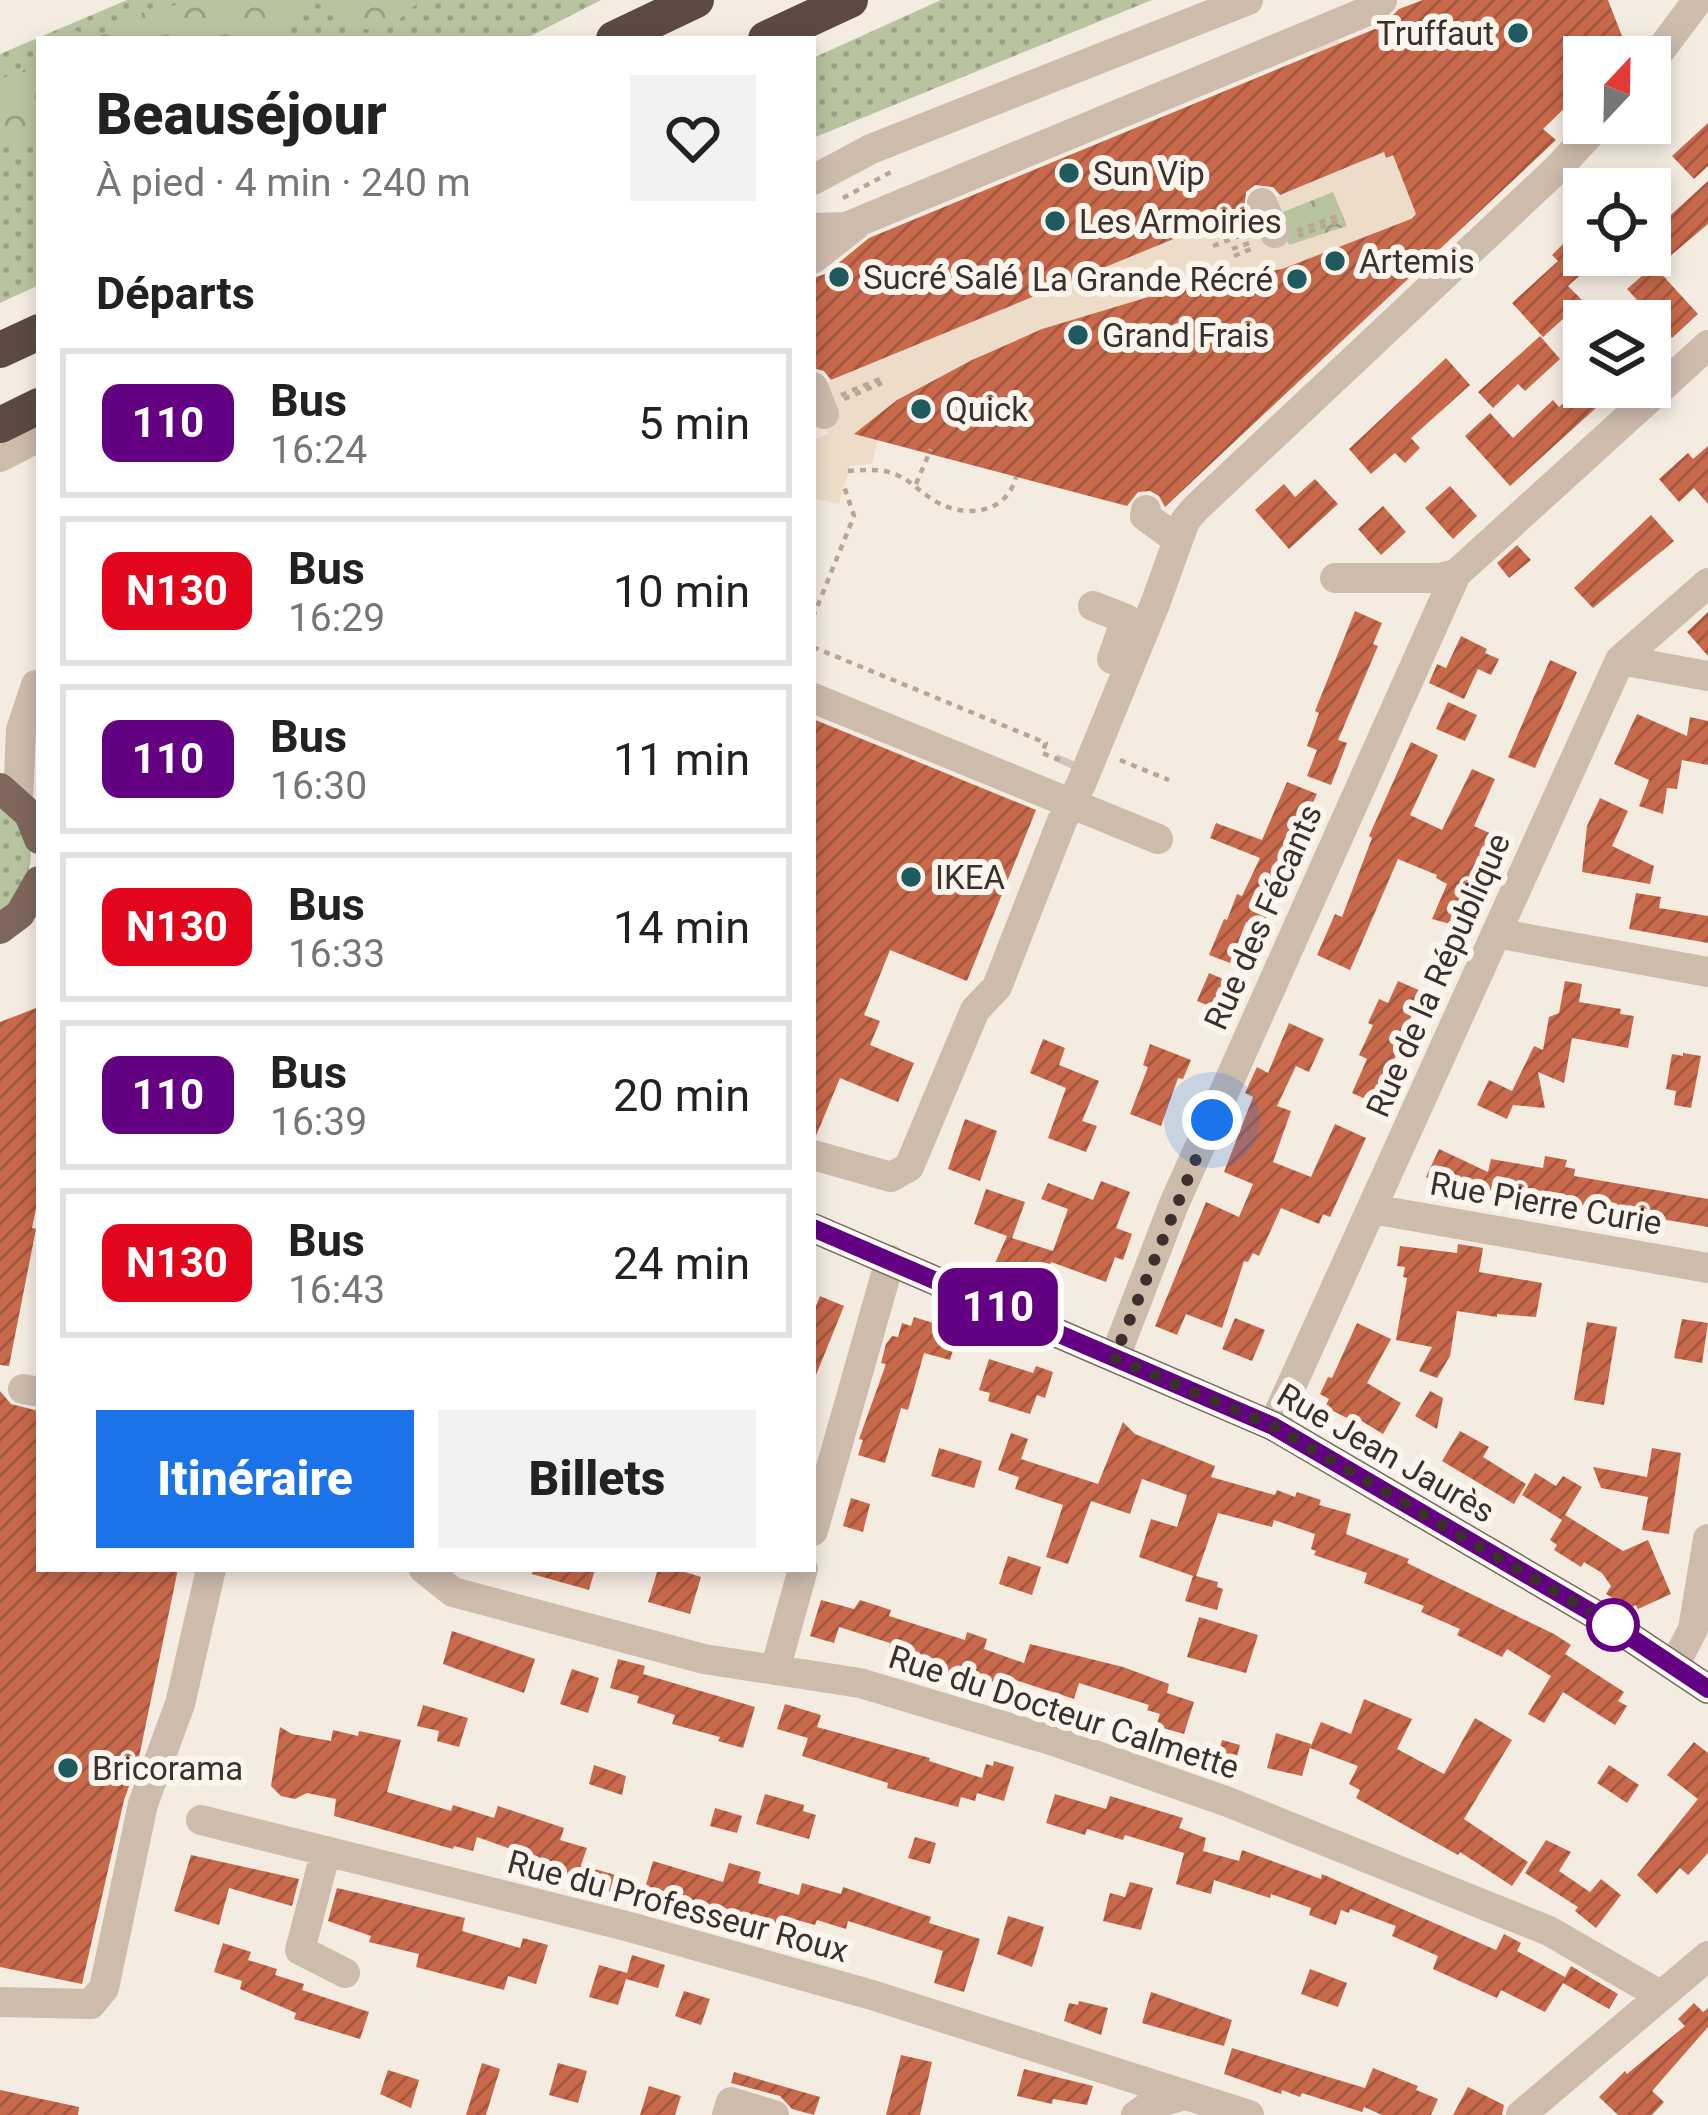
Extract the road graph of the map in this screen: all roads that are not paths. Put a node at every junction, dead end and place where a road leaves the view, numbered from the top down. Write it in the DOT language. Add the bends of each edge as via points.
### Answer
graph roads {
  1 [pos="696,0"];
  2 [pos="850,0"];
  3 [pos="1248,0"];
  4 [pos="1382,0"];
  5 [pos="1698,0"];
  6 [pos="620,36"];
  7 [pos="772,36"];
  8 [pos="1671,36"];
  9 [pos="1580,144"];
  10 [pos="816,178"];
  11 [pos="820,218"];
  12 [pos="865,219"];
  13 [pos="816,258"];
  14 [pos="36,333"];
  15 [pos="1708,344"];
  16 [pos="0,350"];
  17 [pos="36,407"];
  18 [pos="0,424"];
  19 [pos="36,439"];
  20 [pos="0,457"];
  21 [pos="1146,510"];
  22 [pos="1178,540"];
  23 [pos="1456,574"];
  24 [pos="1335,578"];
  25 [pos="1708,583"];
  26 [pos="1093,607"];
  27 [pos="1620,660"];
  28 [pos="1708,676"];
  29 [pos="36,685"];
  30 [pos="36,689"];
  31 [pos="816,699"];
  32 [pos="0,730"];
  33 [pos="1079,765"];
  34 [pos="9,795"];
  35 [pos="1072,804"];
  36 [pos="36,834"];
  37 [pos="1158,839"];
  38 [pos="36,887"];
  39 [pos="20,920"];
  40 [pos="1496,934"];
  41 [pos="1708,972"];
  42 [pos="816,1156"];
  43 [pos="1372,1209"];
  44 [pos="816,1229"];
  45 [pos="890,1260"];
  46 [pos="1708,1268"];
  47 [pos="1114,1358"];
  48 [pos="1273,1426"];
  49 [pos="816,1520"];
  50 [pos="1708,1539"];
  51 [pos="210,1572"];
  52 [pos="428,1572"];
  53 [pos="801,1572"];
  54 [pos="1676,1664"];
  55 [pos="775,1670"];
  56 [pos="1708,1689"];
  57 [pos="201,1820"];
  58 [pos="326,1851"];
  59 [pos="1708,1956"];
  60 [pos="345,1973"];
  61 [pos="1660,1995"];
  62 [pos="0,2002"];
  63 [pos="1163,2109"];
  64 [pos="1237,2111"];
  65 [pos="728,2115"];
  66 [pos="774,2115"];
  67 [pos="1521,2115"];
  1 -- 6 [label="highway"];
  2 -- 7 [label="highway"];
  3 -- 10 [label="street" via="871,149"];
  4 -- 12 [label="street" via="1324,33"];
  5 -- 8 [label="street"];
  9 -- 22 [label="street" via="1195,508"];
  11 -- 12 [label="street" via="846,226"];
  12 -- 13 [label="street"];
  14 -- 16 [label="highway"];
  15 -- 23 [label="street"];
  17 -- 18 [label="highway"];
  19 -- 20 [label="street"];
  21 -- 22 [label="street"];
  22 -- 33 [label="street"];
  23 -- 24 [label="street"];
  23 -- 47 [label="street, Rue des Fécants" via="1174,1204"];
  25 -- 27 [label="street, Rue de la République"];
  26 -- 33 [label="street" via="1121,614 1126,625"];
  27 -- 28 [label="street"];
  27 -- 40 [label="street, Rue de la République"];
  29 -- 32 [label="street"];
  30 -- 34 [label="street"];
  31 -- 35 [label="street"];
  33 -- 35 [label="street"];
  34 -- 36 [label="main road"];
  35 -- 37 [label="street"];
  35 -- 42 [label="street" via="997,987 975,1010 909,1167 891,1177"];
  38 -- 39 [label="main road"];
  40 -- 41 [label="street"];
  40 -- 43 [label="street, Rue de la République"];
  43 -- 46 [label="street, Rue Pierre Curie"];
  43 -- 48 [label="street, Rue de la République"];
  44 -- 45 [label="main road, Rue Jean Jaurès"];
  45 -- 47 [label="main road, Rue Jean Jaurès"];
  45 -- 49 [label="street"];
  47 -- 48 [label="main road, Rue Jean Jaurès"];
  48 -- 54 [label="main road, Rue Jean Jaurès"];
  50 -- 54 [label="street" via="1693,1629"];
  51 -- 62 [label="street" via="180,1704 142,1804 104,1988 91,2003"];
  52 -- 55 [label="street, Rue du Docteur Calmette" via="453,1592 704,1659"];
  53 -- 55 [label="street"];
  54 -- 56 [label="main road, Rue Jean Jaurès"];
  55 -- 61 [label="street, Rue du Docteur Calmette" via="860,1683 1228,1802 1549,1931"];
  57 -- 58 [label="street, Rue du Professeur Roux"];
  58 -- 60 [label="street" via="300,1950"];
  58 -- 63 [label="street, Rue du Professeur Roux" via="872,1995 1132,2077"];
  59 -- 61 [label="street"];
  61 -- 67 [label="street"];
  63 -- 64 [label="street, Rue du Professeur Roux"];
  65 -- 66 [label="street" via="731,2102"];
}
